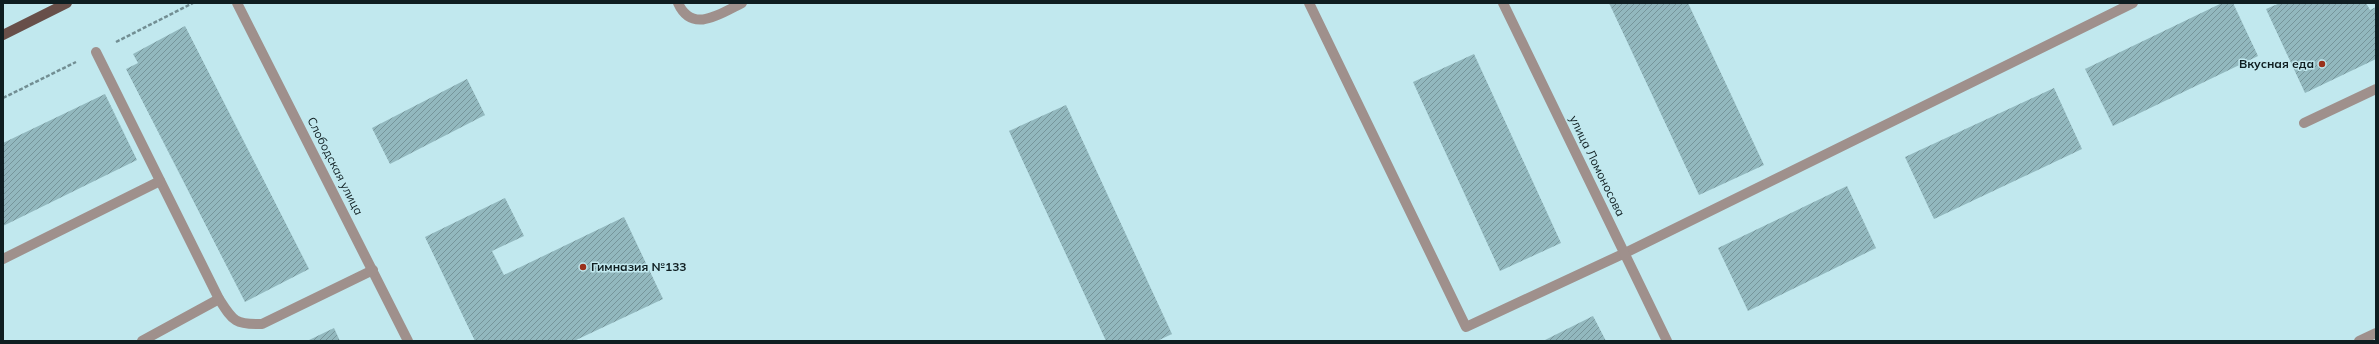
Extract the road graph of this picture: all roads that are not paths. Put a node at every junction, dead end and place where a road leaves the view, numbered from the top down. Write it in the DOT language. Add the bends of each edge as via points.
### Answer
graph roads {
  1 [pos="67,3"];
  2 [pos="237,3"];
  3 [pos="678,3"];
  4 [pos="742,3"];
  5 [pos="1308,3"];
  6 [pos="1503,3"];
  7 [pos="2133,3"];
  8 [pos="3,35"];
  9 [pos="96,52"];
  10 [pos="2376,89"];
  11 [pos="2304,122"];
  12 [pos="160,182"];
  13 [pos="1626,253"];
  14 [pos="3,258"];
  15 [pos="373,270"];
  16 [pos="219,299"];
  17 [pos="2376,333"];
  18 [pos="142,341"];
  19 [pos="408,341"];
  20 [pos="1667,341"];
  21 [pos="2360,341"];
  1 -- 8 [label="main road"];
  2 -- 15 [label="street, Слободская улица"];
  3 -- 4 [label="street" via="682,14 696,20 712,18"];
  5 -- 13 [label="street" via="1466,328"];
  6 -- 13 [label="street, улица Ломоносова"];
  7 -- 13 [label="street"];
  9 -- 12 [label="street"];
  10 -- 11 [label="street"];
  12 -- 14 [label="street"];
  12 -- 16 [label="street"];
  13 -- 20 [label="street, улица Ломоносова"];
  15 -- 16 [label="street" via="262,324 244,325 232,319"];
  15 -- 19 [label="street, Слободская улица"];
  16 -- 18 [label="street"];
  17 -- 21 [label="street"];
}
